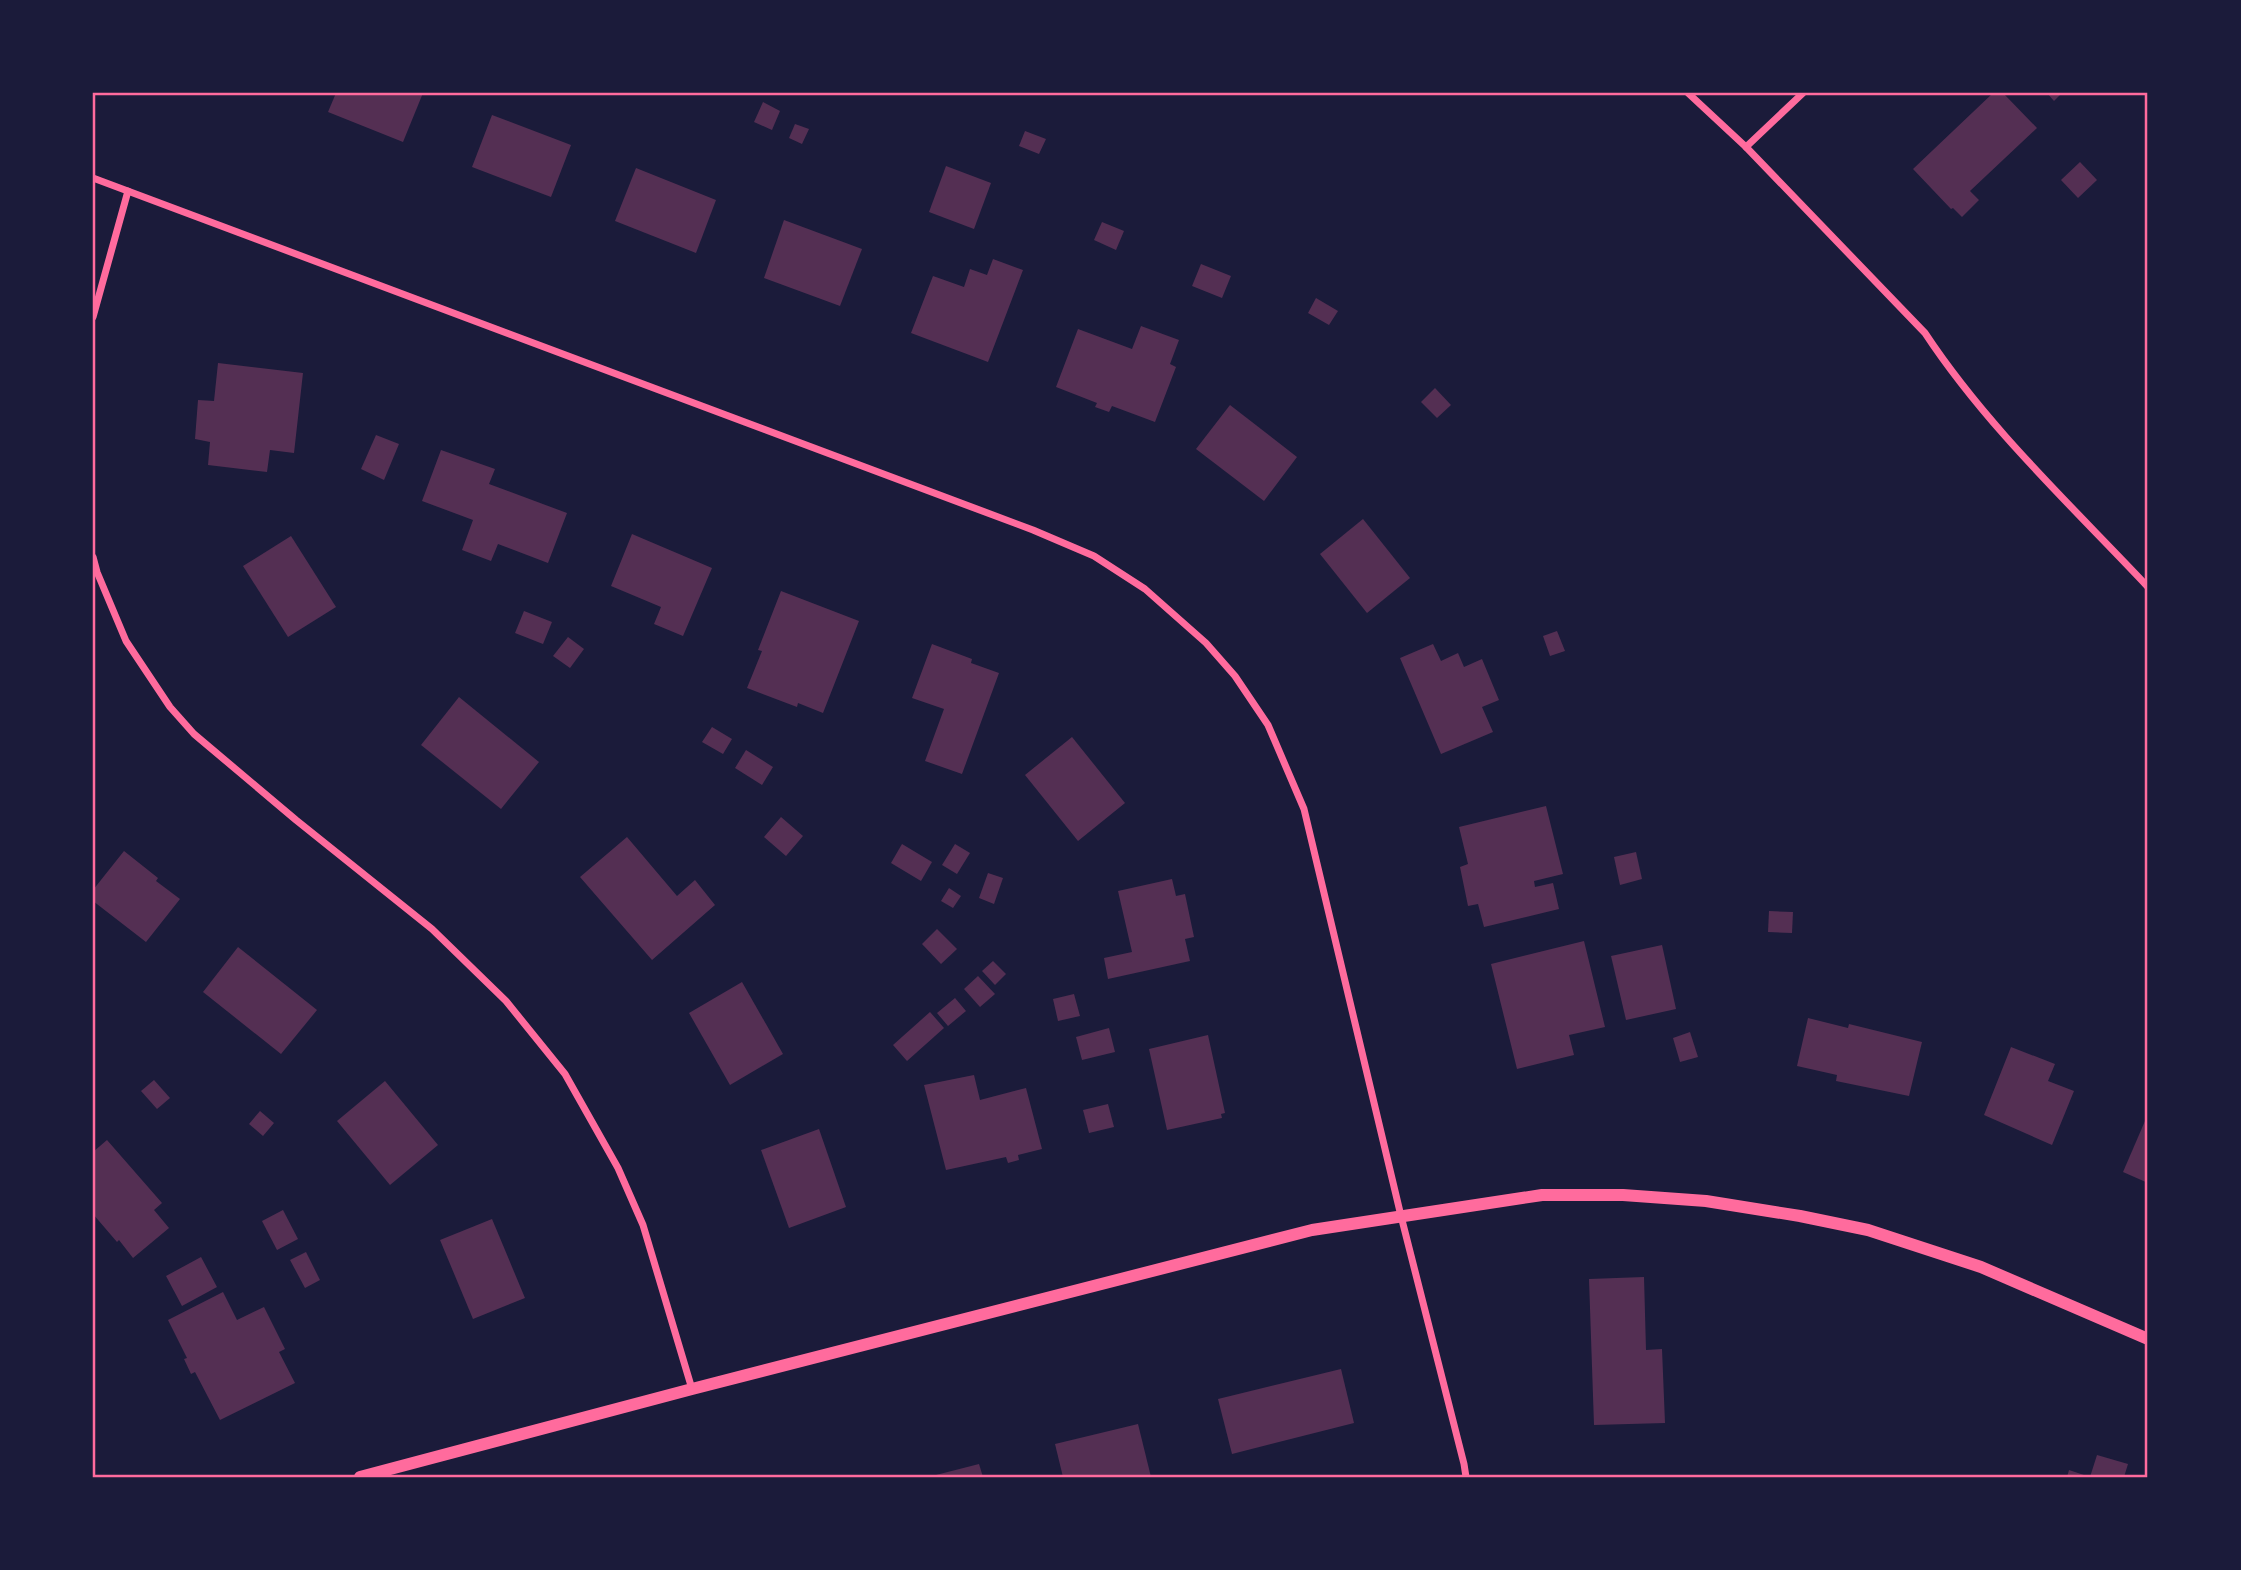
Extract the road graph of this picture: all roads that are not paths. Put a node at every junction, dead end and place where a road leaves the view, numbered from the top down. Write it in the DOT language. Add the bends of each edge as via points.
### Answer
graph roads {
  1 [pos="1688,93"];
  2 [pos="1804,93"];
  3 [pos="1746,147"];
  4 [pos="93,178"];
  5 [pos="128,191"];
  6 [pos="93,317"];
  7 [pos="93,557"];
  8 [pos="2148,587"];
  9 [pos="1401,1216"];
  10 [pos="2148,1339"];
  11 [pos="692,1389"];
  12 [pos="360,1477"];
  13 [pos="1466,1477"];
  1 -- 3 [label="street"];
  2 -- 3 [label="street"];
  3 -- 8 [label="street" via="1925,333 1992,422"];
  4 -- 5 [label="street"];
  5 -- 6 [label="street"];
  5 -- 9 [label="street" via="1033,530 1094,556 1145,589 1206,643 1235,676 1268,725 1304,809"];
  7 -- 11 [label="street" via="125,641 194,734 432,929 506,1001 565,1074 618,1168 643,1225"];
  9 -- 10 [label="street" via="1542,1195 1692,1200 1787,1214 1868,1230 1981,1267"];
  9 -- 11 [label="street" via="1312,1230"];
  9 -- 13 [label="street"];
  11 -- 12 [label="street"];
}
